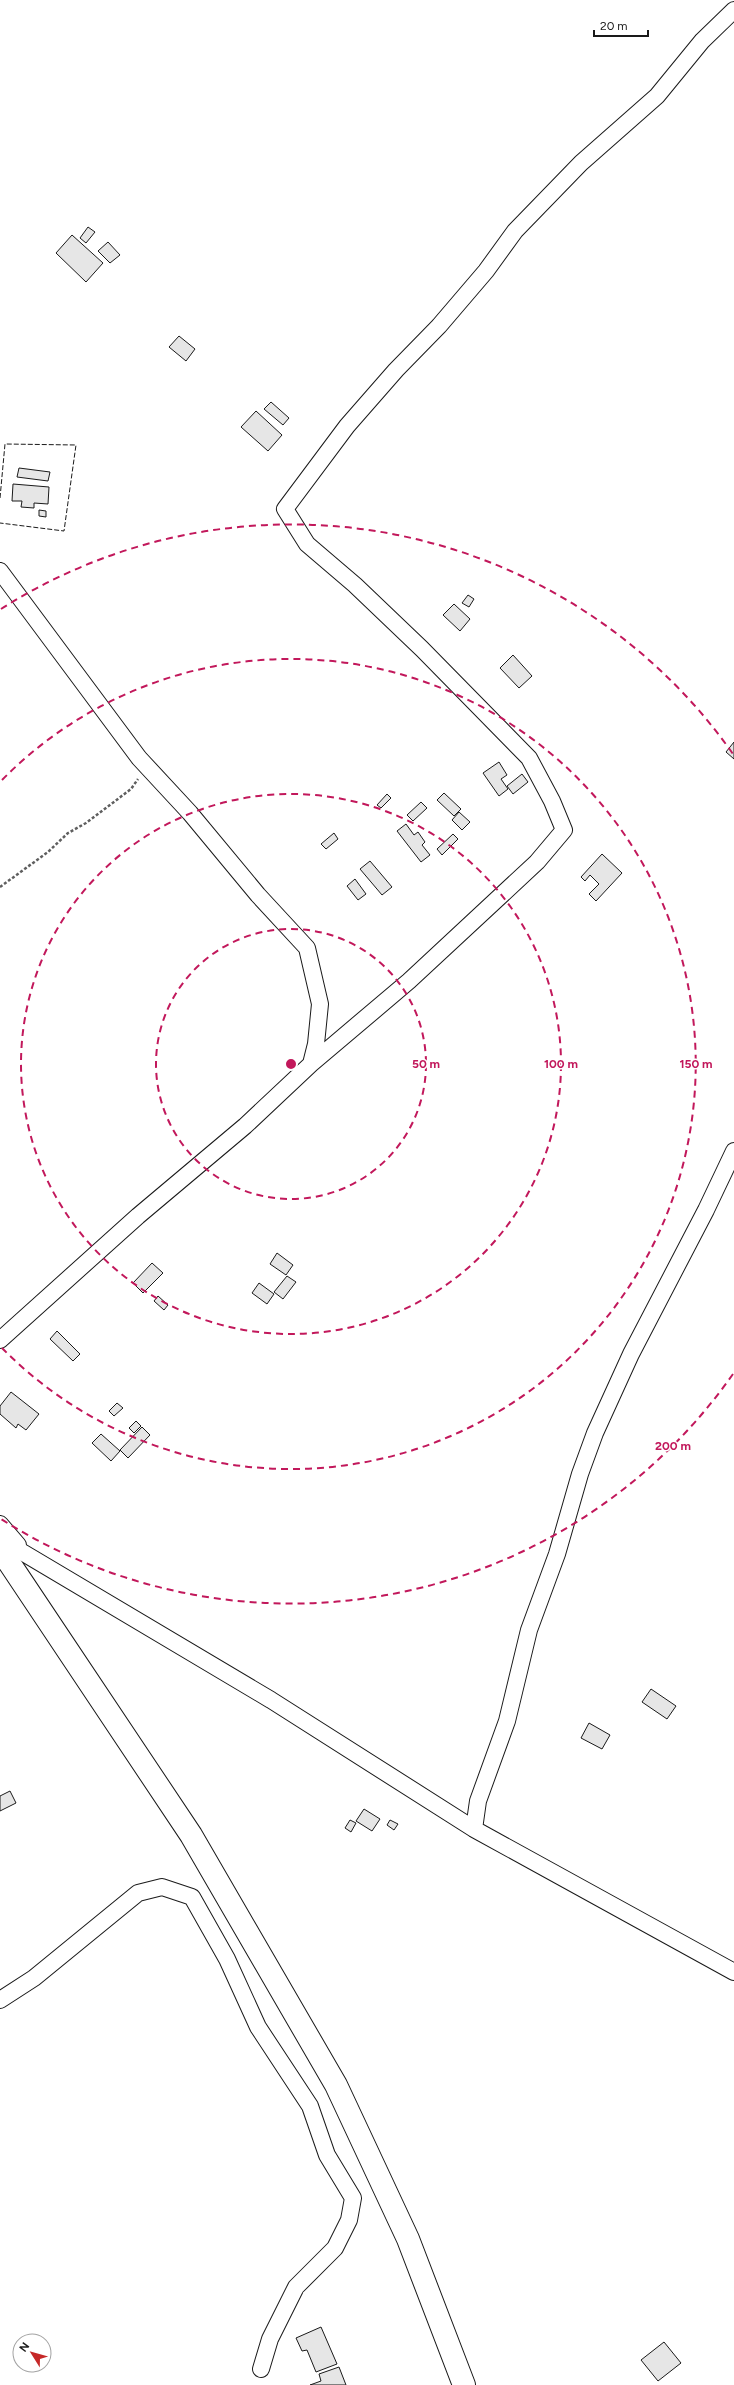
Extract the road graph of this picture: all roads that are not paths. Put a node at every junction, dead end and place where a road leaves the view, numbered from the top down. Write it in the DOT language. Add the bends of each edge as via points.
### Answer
graph roads {
  1 [pos="734,10"];
  2 [pos="0,571"];
  3 [pos="311,1064"];
  4 [pos="734,1151"];
  5 [pos="0,1340"];
  6 [pos="0,1524"];
  7 [pos="0,1539"];
  8 [pos="0,1549"];
  9 [pos="25,1554"];
  10 [pos="474,1829"];
  11 [pos="734,1972"];
  12 [pos="0,2000"];
  13 [pos="261,2369"];
  14 [pos="464,2385"];
  1 -- 3 [label="street" via="702,41 657,96 581,163 515,231 486,271 347,426 285,510 307,544 422,648 530,758 564,830 537,862 498,900 372,1014"];
  2 -- 3 [label="street" via="145,765 307,948 320,1004"];
  3 -- 5 [label="street" via="245,1126 138,1216"];
  4 -- 10 [label="street" via="631,1354 595,1433 580,1474 557,1554 529,1630 507,1721 478,1801"];
  6 -- 9 [label="street"];
  7 -- 9 [label="street"];
  8 -- 14 [label="highway" via="191,1835 336,2085 408,2239"];
  9 -- 10 [label="street" via="271,1700"];
  10 -- 11 [label="street"];
  12 -- 13 [label="street" via="34,1978 138,1893 162,1887 192,1897 227,1959 258,2027 310,2106 327,2155 353,2198 349,2220 335,2248 296,2287 270,2339"];
}
